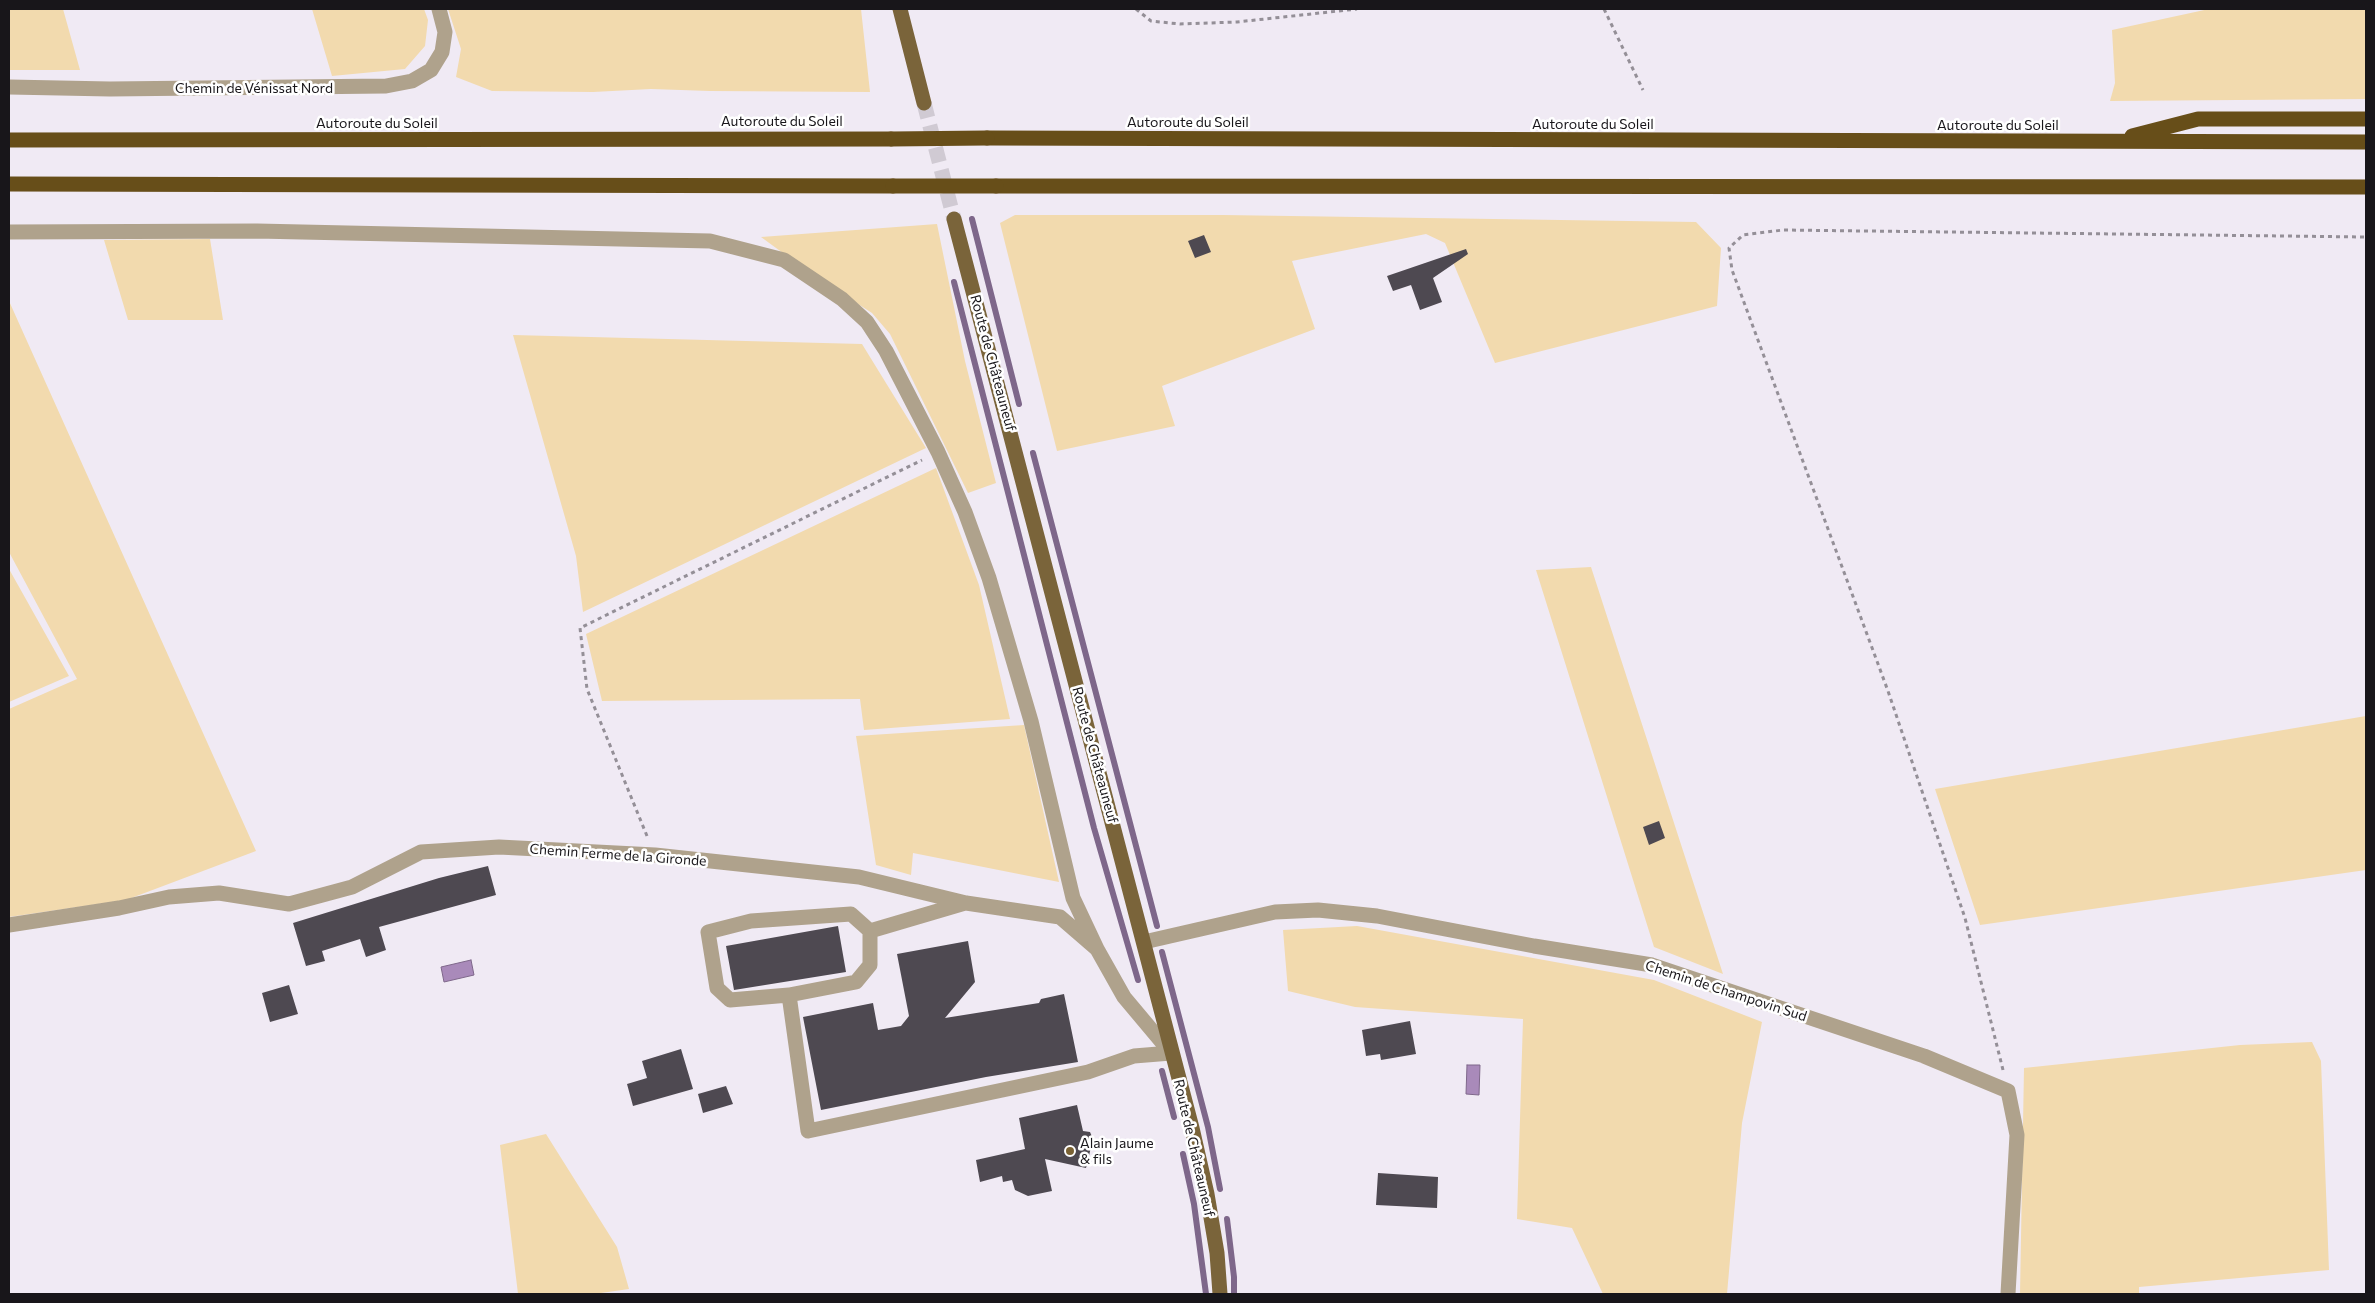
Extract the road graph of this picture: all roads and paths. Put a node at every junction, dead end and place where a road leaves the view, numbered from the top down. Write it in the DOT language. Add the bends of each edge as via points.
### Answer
graph roads {
  1 [pos="440,9"];
  2 [pos="900,9"];
  3 [pos="1136,9"];
  4 [pos="1357,9"];
  5 [pos="1604,9"];
  6 [pos="9,87"];
  7 [pos="1643,90"];
  8 [pos="924,103"];
  9 [pos="2366,119"];
  10 [pos="9,140"];
  11 [pos="2110,141"];
  12 [pos="2366,142"];
  13 [pos="9,184"];
  14 [pos="2366,187"];
  15 [pos="954,219"];
  16 [pos="9,232"];
  17 [pos="2366,238"];
  18 [pos="938,452"];
  19 [pos="655,855"];
  20 [pos="966,903"];
  21 [pos="9,925"];
  22 [pos="870,931"];
  23 [pos="1144,942"];
  24 [pos="1097,949"];
  25 [pos="789,995"];
  26 [pos="1171,1053"];
  27 [pos="2008,1091"];
  28 [pos="1220,1294"];
  29 [pos="2008,1294"];
  1 -- 6 [label="street, Chemin de Vénissat Nord" via="444,32 442,52 431,70 412,81 386,86"];
  2 -- 8 [label="main road"];
  3 -- 4 [label="path" via="1151,21 1180,24 1237,22"];
  5 -- 7 [label="path"];
  9 -- 11 [label="highway" via="2198,119"];
  10 -- 11 [label="highway, Autoroute du Soleil, bridge"];
  11 -- 12 [label="highway, Autoroute du Soleil"];
  13 -- 14 [label="highway, bridge"];
  15 -- 23 [label="main road, Route de Châteauneuf"];
  16 -- 18 [label="street" via="257,231 710,241 741,248 784,260 842,299 867,322 886,351"];
  17 -- 27 [label="path" via="1783,230 1743,235 1729,248 1732,270 1751,326 1888,691 1962,908"];
  18 -- 19 [label="path" via="580,628 587,689"];
  18 -- 24 [label="street" via="965,512 989,578 1031,721 1073,898"];
  19 -- 20 [label="street, Chemin Ferme de la Gironde" via="859,877"];
  19 -- 21 [label="street, Chemin Ferme de la Gironde" via="499,847 421,852 352,888 289,904 219,893 169,898"];
  20 -- 22 [label="street"];
  20 -- 24 [label="street, Chemin Ferme de la Gironde" via="1060,917"];
  22 -- 25 [label="street" via="870,965 856,982"];
  22 -- 25 [label="street" via="851,914 751,921 708,932 718,988 730,1000"];
  23 -- 26 [label="main road, Route de Châteauneuf"];
  23 -- 27 [label="street, Chemin de Champovin Sud" via="1275,912 1318,910 1377,916 1652,965 1924,1056"];
  24 -- 26 [label="street, Chemin Ferme de la Gironde" via="1124,997"];
  25 -- 26 [label="street" via="808,1131 1088,1072 1134,1056"];
  26 -- 28 [label="main road, Route de Châteauneuf" via="1207,1194"];
  27 -- 29 [label="street" via="2017,1135"];
}
